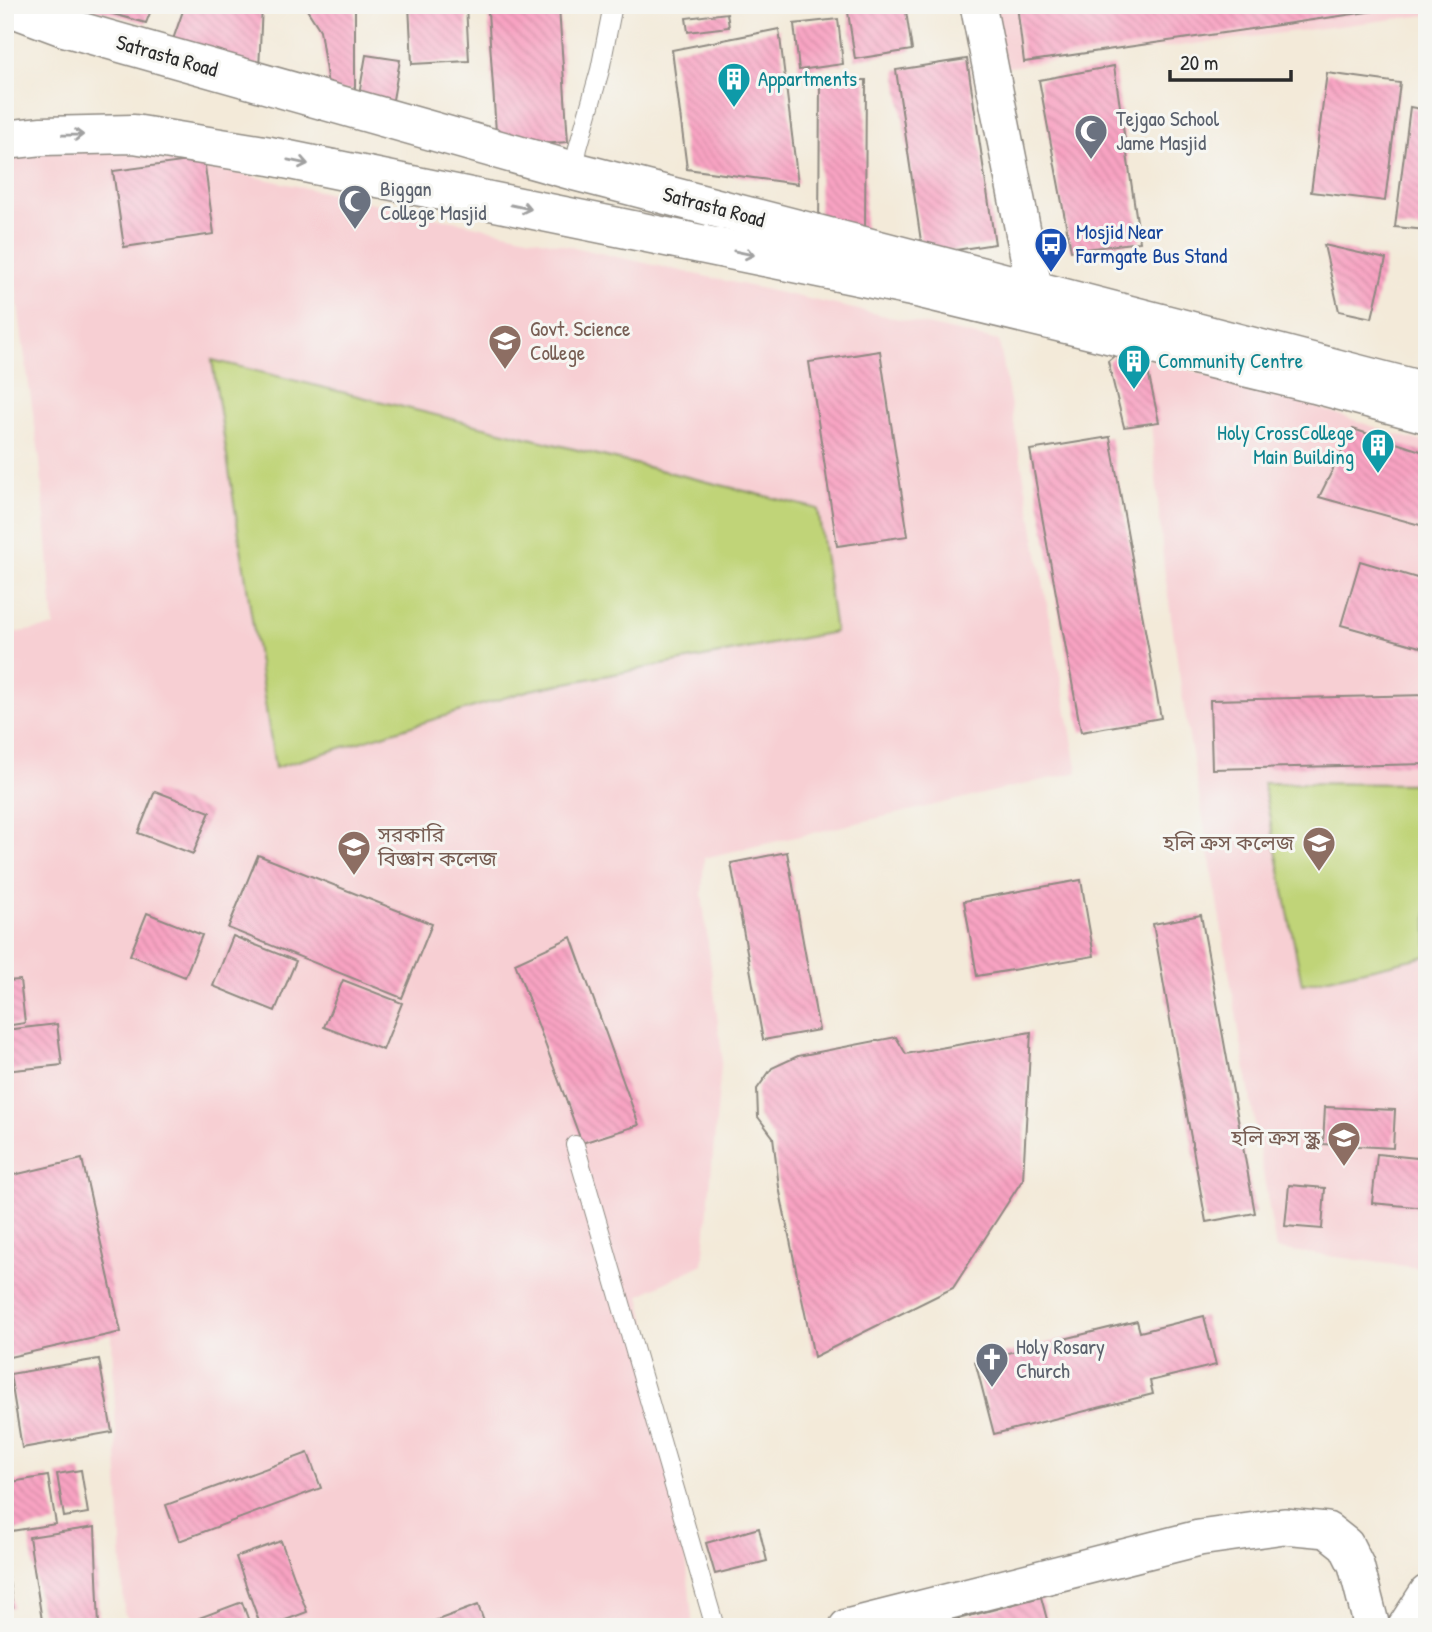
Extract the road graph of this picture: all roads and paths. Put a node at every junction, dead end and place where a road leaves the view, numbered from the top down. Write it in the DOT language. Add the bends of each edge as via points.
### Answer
graph roads {
  1 [pos="5,5"];
  2 [pos="613,5"];
  3 [pos="978,5"];
  4 [pos="5,140"];
  5 [pos="574,170"];
  6 [pos="1035,291"];
  7 [pos="1427,392"];
  8 [pos="1427,414"];
  9 [pos="575,1145"];
  10 [pos="1427,1593"];
  11 [pos="715,1627"];
  12 [pos="847,1627"];
  13 [pos="1372,1627"];
  14 [pos="1405,1627"];
  1 -- 5 [label="main road, Satrasta Road" via="64,27"];
  2 -- 5 [label="lane"];
  3 -- 6 [label="street"];
  4 -- 8 [label="main road, one-way" via="134,134 270,156 921,289"];
  5 -- 6 [label="main road, Satrasta Road"];
  6 -- 7 [label="main road, Satrasta Road"];
  9 -- 11 [label="lane"];
  10 -- 14 [label="street"];
  12 -- 13 [label="street" via="1199,1538 1284,1526 1327,1531 1346,1545"];
}
